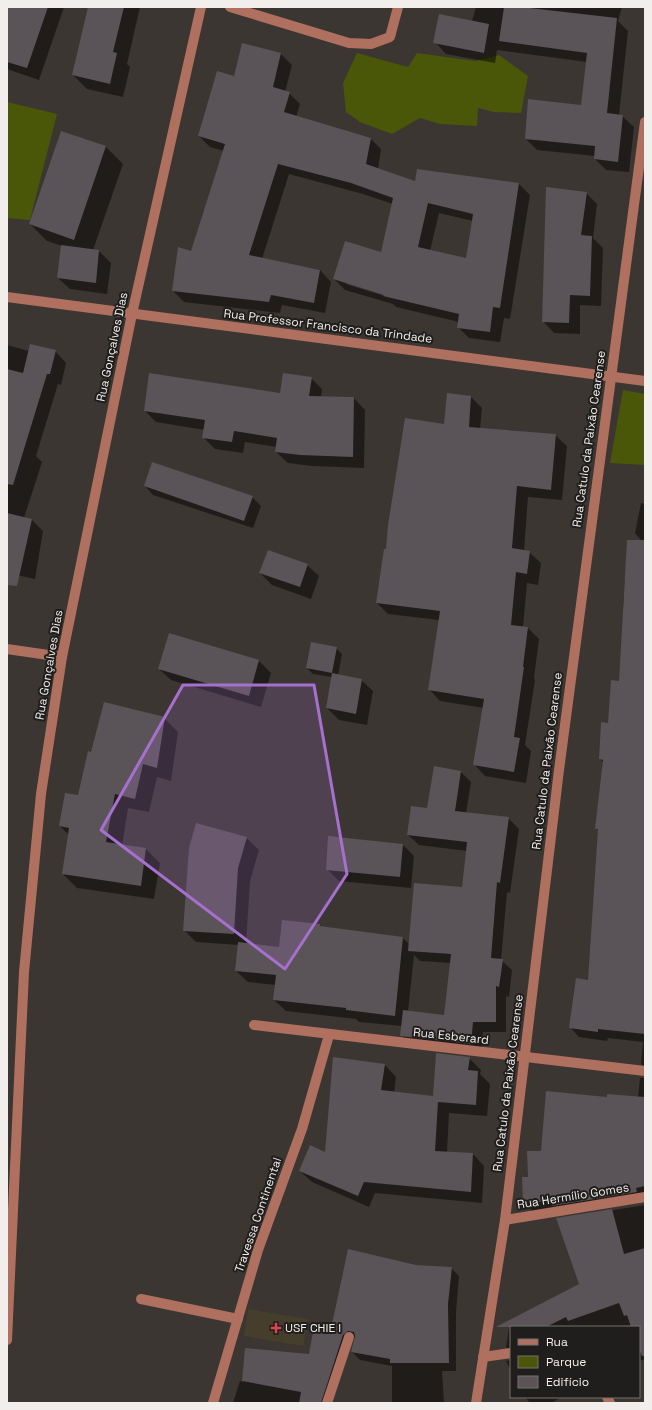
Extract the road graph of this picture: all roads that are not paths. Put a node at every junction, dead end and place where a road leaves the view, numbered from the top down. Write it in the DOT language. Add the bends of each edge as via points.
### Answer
graph roads {
  1 [pos="201,7"];
  2 [pos="230,7"];
  3 [pos="398,7"];
  4 [pos="645,122"];
  5 [pos="7,296"];
  6 [pos="132,314"];
  7 [pos="611,376"];
  8 [pos="645,381"];
  9 [pos="7,649"];
  10 [pos="62,657"];
  11 [pos="254,1025"];
  12 [pos="329,1035"];
  13 [pos="525,1057"];
  14 [pos="645,1071"];
  15 [pos="645,1198"];
  16 [pos="505,1220"];
  17 [pos="9,1264"];
  18 [pos="141,1299"];
  19 [pos="238,1319"];
  20 [pos="349,1337"];
  21 [pos="7,1340"];
  22 [pos="510,1353"];
  23 [pos="483,1357"];
  24 [pos="213,1403"];
  25 [pos="327,1403"];
  26 [pos="476,1403"];
  1 -- 6 [label="street, Rua Gonçalves Dias"];
  2 -- 3 [label="street" via="349,43 371,44 390,37"];
  4 -- 7 [label="street, Rua Catulo da Paixão Cearense"];
  5 -- 6 [label="street, Rua Professor Francisco da Trindade"];
  6 -- 7 [label="street, Rua Professor Francisco da Trindade"];
  6 -- 10 [label="street, Rua Gonçalves Dias"];
  7 -- 8 [label="street, Rua Professor Francisco da Trindade"];
  7 -- 13 [label="street, Rua Catulo da Paixão Cearense" via="558,770"];
  9 -- 10 [label="street"];
  10 -- 17 [label="street, Rua Gonçalves Dias" via="41,794 24,972"];
  11 -- 12 [label="street, Rua Esberard"];
  12 -- 13 [label="street, Rua Esberard"];
  12 -- 19 [label="street, Travessa Continental" via="309,1106 258,1250"];
  13 -- 14 [label="street, Rua Esberard"];
  13 -- 16 [label="street, Rua Catulo da Paixão Cearense"];
  15 -- 16 [label="street, Rua Hermílio Gomes"];
  16 -- 23 [label="street, Rua Catulo da Paixão Cearense"];
  17 -- 21 [label="street, Rua Gonçalves Dias"];
  18 -- 19 [label="street"];
  19 -- 24 [label="street, Travessa Continental"];
  20 -- 25 [label="street"];
  22 -- 23 [label="street"];
  23 -- 26 [label="street, Rua Catulo da Paixão Cearense"];
}
